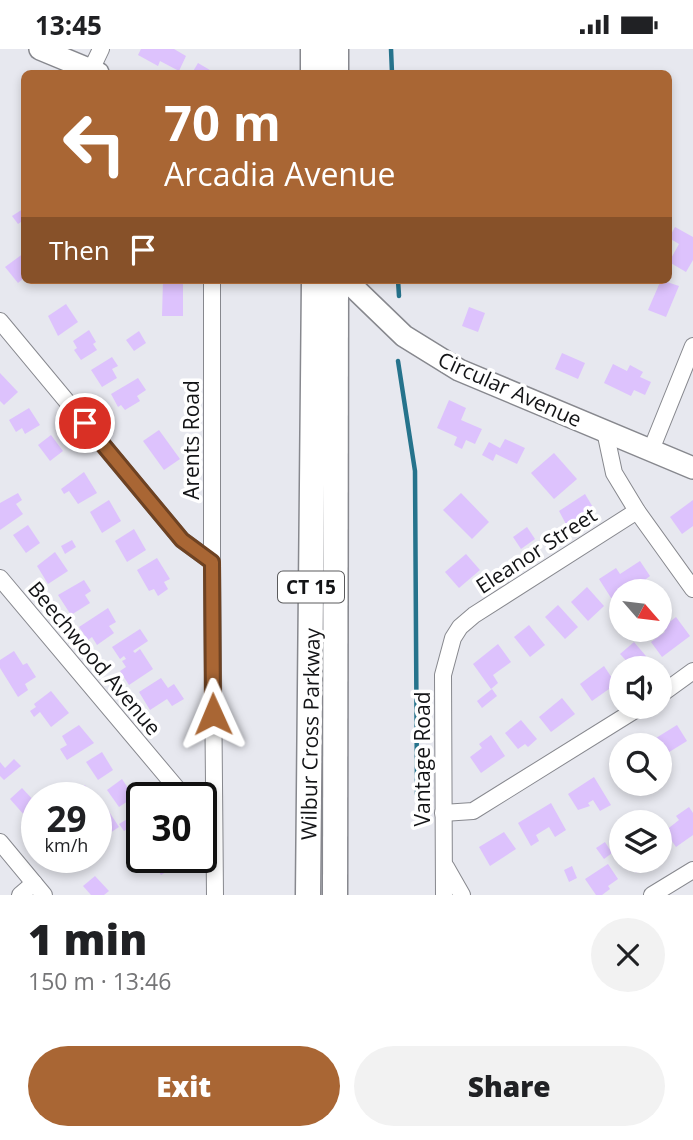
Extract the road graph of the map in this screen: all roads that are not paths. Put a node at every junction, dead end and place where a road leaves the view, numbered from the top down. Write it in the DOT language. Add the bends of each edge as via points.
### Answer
graph roads {
  1 [pos="40,49"];
  2 [pos="101,49"];
  3 [pos="313,49"];
  4 [pos="336,49"];
  5 [pos="90,70"];
  6 [pos="96,70"];
  7 [pos="313,70"];
  8 [pos="336,70"];
  9 [pos="212,284"];
  10 [pos="314,284"];
  11 [pos="339,285"];
  12 [pos="0,321"];
  13 [pos="693,346"];
  14 [pos="605,431"];
  15 [pos="651,450"];
  16 [pos="693,468"];
  17 [pos="637,511"];
  18 [pos="212,562"];
  19 [pos="0,578"];
  20 [pos="693,589"];
  21 [pos="460,627"];
  22 [pos="693,671"];
  23 [pos="672,686"];
  24 [pos="621,719"];
  25 [pos="172,782"];
  26 [pos="209,782"];
  27 [pos="443,813"];
  28 [pos="0,842"];
  29 [pos="444,864"];
  30 [pos="693,870"];
  31 [pos="213,873"];
  32 [pos="39,889"];
  33 [pos="20,895"];
  34 [pos="215,895"];
  35 [pos="308,895"];
  36 [pos="335,895"];
  37 [pos="444,895"];
  38 [pos="462,895"];
  39 [pos="652,895"];
  1 -- 5 [label="main road"];
  2 -- 6 [label="street"];
  3 -- 7 [label="highway"];
  4 -- 8 [label="highway"];
  9 -- 18 [label="street, Arents Road"];
  10 -- 35 [label="highway, Wilbur Cross Parkway / CT 15"];
  11 -- 14 [label="main road, Circular Avenue" via="425,351 459,370"];
  11 -- 36 [label="highway, Wilbur Cross Parkway / CT 15"];
  12 -- 18 [label="street" via="182,540"];
  13 -- 15 [label="street"];
  14 -- 15 [label="main road, Circular Avenue"];
  14 -- 17 [label="street" via="614,473"];
  15 -- 16 [label="main road, Circular Avenue"];
  17 -- 20 [label="street"];
  17 -- 21 [label="street, Eleanor Street"];
  18 -- 26 [label="street, Arents Road"];
  19 -- 25 [label="street, Beechwood Avenue"];
  21 -- 27 [label="street, Vantage Road" via="448,650 443,675"];
  22 -- 23 [label="street"];
  24 -- 27 [label="street" via="473,811"];
  27 -- 29 [label="street, Vantage Road"];
  28 -- 32 [label="street"];
  29 -- 37 [label="street, Vantage Road"];
  29 -- 38 [label="street"];
  30 -- 39 [label="street"];
  31 -- 34 [label="street, Arents Road"];
  32 -- 33 [label="street"];
}
